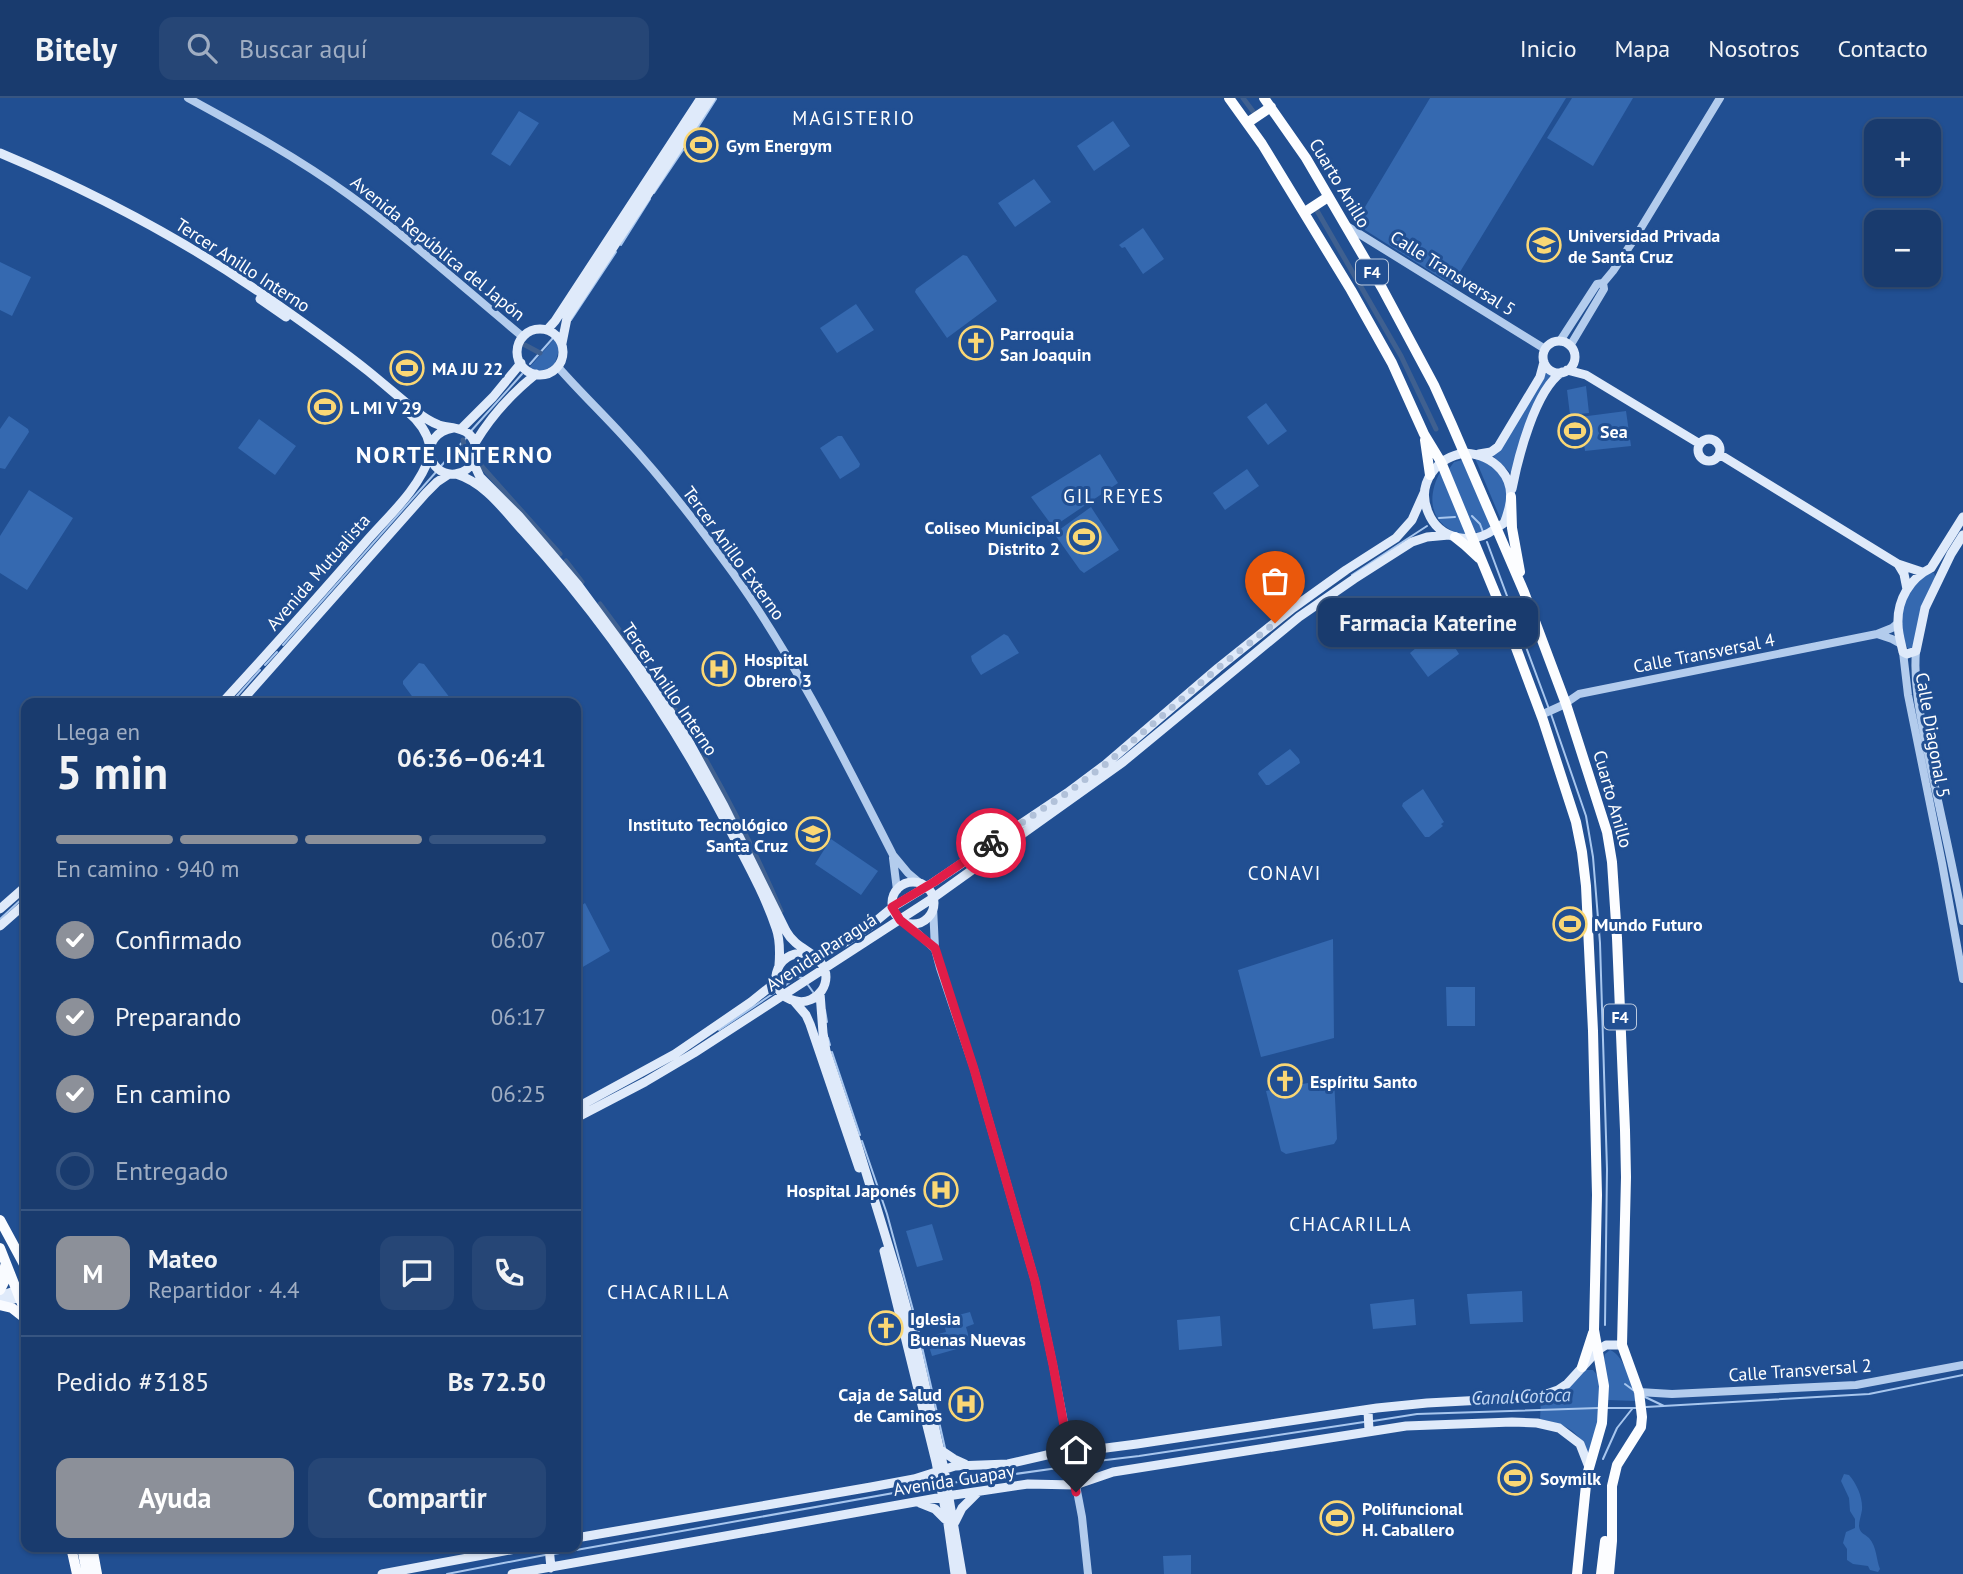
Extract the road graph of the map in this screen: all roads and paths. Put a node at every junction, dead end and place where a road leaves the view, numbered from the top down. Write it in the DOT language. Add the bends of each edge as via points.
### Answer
graph roads {
  1 [pos="188,98"];
  2 [pos="701,98"];
  3 [pos="711,98"];
  4 [pos="1229,98"];
  5 [pos="1720,98"];
  6 [pos="1260,112"];
  7 [pos="0,153"];
  8 [pos="0,159"];
  9 [pos="1316,205"];
  10 [pos="1344,224"];
  11 [pos="1589,304"];
  12 [pos="547,330"];
  13 [pos="523,337"];
  14 [pos="1560,341"];
  15 [pos="562,343"];
  16 [pos="1545,349"];
  17 [pos="1572,351"];
  18 [pos="1544,362"];
  19 [pos="521,363"];
  20 [pos="558,367"];
  21 [pos="1564,371"];
  22 [pos="536,374"];
  23 [pos="1586,375"];
  24 [pos="457,428"];
  25 [pos="1424,434"];
  26 [pos="475,443"];
  27 [pos="1700,443"];
  28 [pos="430,451"];
  29 [pos="1471,453"];
  30 [pos="1719,454"];
  31 [pos="473,462"];
  32 [pos="1441,462"];
  33 [pos="453,474"];
  34 [pos="1430,475"];
  35 [pos="1424,493"];
  36 [pos="1511,496"];
  37 [pos="508,514"];
  38 [pos="1963,517"];
  39 [pos="1497,528"];
  40 [pos="1963,535"];
  41 [pos="1452,536"];
  42 [pos="1473,539"];
  43 [pos="557,561"];
  44 [pos="1482,562"];
  45 [pos="1898,564"];
  46 [pos="1926,570"];
  47 [pos="1939,578"];
  48 [pos="1907,589"];
  49 [pos="574,592"];
  50 [pos="1524,592"];
  51 [pos="586,594"];
  52 [pos="1898,623"];
  53 [pos="1877,634"];
  54 [pos="611,639"];
  55 [pos="1902,648"];
  56 [pos="1916,651"];
  57 [pos="264,667"];
  58 [pos="634,671"];
  59 [pos="1905,672"];
  60 [pos="1915,672"];
  61 [pos="646,675"];
  62 [pos="228,698"];
  63 [pos="243,698"];
  64 [pos="1553,709"];
  65 [pos="682,731"];
  66 [pos="1931,790"];
  67 [pos="710,793"];
  68 [pos="719,809"];
  69 [pos="893,855"];
  70 [pos="764,884"];
  71 [pos="923,886"];
  72 [pos="21,890"];
  73 [pos="897,890"];
  74 [pos="933,902"];
  75 [pos="21,907"];
  76 [pos="892,907"];
  77 [pos="0,909"];
  78 [pos="903,921"];
  79 [pos="1963,921"];
  80 [pos="0,926"];
  81 [pos="935,948"];
  82 [pos="813,954"];
  83 [pos="848,954"];
  84 [pos="778,967"];
  85 [pos="824,968"];
  86 [pos="1963,979"];
  87 [pos="776,982"];
  88 [pos="822,990"];
  89 [pos="783,995"];
  90 [pos="794,1001"];
  91 [pos="751,1002"];
  92 [pos="831,1085"];
  93 [pos="581,1105"];
  94 [pos="581,1115"];
  95 [pos="856,1140"];
  96 [pos="875,1201"];
  97 [pos="873,1213"];
  98 [pos="0,1220"];
  99 [pos="15,1246"];
  100 [pos="0,1248"];
  101 [pos="21,1254"];
  102 [pos="21,1258"];
  103 [pos="5,1262"];
  104 [pos="892,1279"];
  105 [pos="0,1290"];
  106 [pos="21,1293"];
  107 [pos="0,1296"];
  108 [pos="21,1297"];
  109 [pos="21,1298"];
  110 [pos="0,1303"];
  111 [pos="21,1315"];
  112 [pos="903,1324"];
  113 [pos="1594,1330"];
  114 [pos="914,1336"];
  115 [pos="1622,1345"];
  116 [pos="1598,1350"];
  117 [pos="919,1358"];
  118 [pos="1963,1365"];
  119 [pos="1582,1367"];
  120 [pos="1640,1396"];
  121 [pos="1368,1421"];
  122 [pos="1066,1431"];
  123 [pos="933,1435"];
  124 [pos="1096,1447"];
  125 [pos="939,1449"];
  126 [pos="1068,1449"];
  127 [pos="1046,1455"];
  128 [pos="970,1466"];
  129 [pos="1589,1467"];
  130 [pos="942,1474"];
  131 [pos="914,1479"];
  132 [pos="1075,1485"];
  133 [pos="979,1492"];
  134 [pos="946,1494"];
  135 [pos="911,1503"];
  136 [pos="1585,1510"];
  137 [pos="1611,1514"];
  138 [pos="951,1527"];
  139 [pos="581,1537"];
  140 [pos="581,1551"];
  141 [pos="72,1552"];
  142 [pos="83,1552"];
  143 [pos="93,1552"];
  144 [pos="499,1552"];
  145 [pos="571,1552"];
  146 [pos="550,1555"];
  147 [pos="958,1572"];
  148 [pos="77,1574"];
  149 [pos="87,1574"];
  150 [pos="97,1574"];
  151 [pos="382,1574"];
  152 [pos="512,1574"];
  153 [pos="1088,1574"];
  154 [pos="1577,1574"];
  155 [pos="1583,1574"];
  156 [pos="1601,1574"];
  157 [pos="1609,1574"];
  1 -- 13 [label="street, Avenida República del Japón" via="347,194"];
  2 -- 12 [label="main road"];
  3 -- 15 [label="main road" via="567,318"];
  4 -- 6 [label="highway, Cuarto Anillo / F4"];
  5 -- 11 [label="street" via="1633,241 1603,283 1597,284"];
  6 -- 9 [label="highway, Cuarto Anillo / F4"];
  6 -- 9 [label="highway, Cuarto Anillo / F4" via="1306,158"];
  7 -- 24 [label="main road, Tercer Anillo Interno" via="105,201 193,249 279,305 422,416"];
  8 -- 28 [label="main road, Tercer Anillo Interno" via="123,216 229,278 320,341 400,405 422,426"];
  9 -- 10 [label="highway, Cuarto Anillo / F4"];
  9 -- 25 [label="highway, Cuarto Anillo / F4"];
  10 -- 16 [label="street, Calle Transversal 5"];
  10 -- 29 [label="highway, Cuarto Anillo / F4"];
  11 -- 14 [label="street"];
  11 -- 17 [label="street"];
  12 -- 13 [label="main road" via="534,330"];
  12 -- 15 [label="main road"];
  13 -- 19 [label="main road" via="518,350"];
  14 -- 16 [label="main road"];
  14 -- 17 [label="main road"];
  15 -- 20 [label="main road"];
  16 -- 18 [label="main road"];
  17 -- 21 [label="main road" via="1573,364"];
  17 -- 23 [label="main road"];
  18 -- 21 [label="main road" via="1551,371"];
  18 -- 29 [label="main road" via="1540,377 1498,447 1488,453"];
  19 -- 22 [label="main road"];
  19 -- 24 [label="main road" via="494,397"];
  20 -- 22 [label="main road"];
  20 -- 69 [label="street, Tercer Anillo Externo" via="667,487 756,607 809,694"];
  21 -- 23 [label="main road"];
  21 -- 36 [label="main road" via="1550,382 1534,414"];
  22 -- 26 [label="main road" via="509,398"];
  23 -- 27 [label="main road"];
  24 -- 26 [label="main road"];
  24 -- 28 [label="main road" via="438,433"];
  25 -- 32 [label="highway, Cuarto Anillo / F4"];
  25 -- 34 [label="highway"];
  26 -- 31 [label="main road"];
  27 -- 30 [label="main road" via="1715,440"];
  27 -- 30 [label="main road" via="1703,459"];
  28 -- 33 [label="main road" via="440,471"];
  28 -- 57 [label="main road, Avenida Mutualista" via="420,479"];
  29 -- 32 [label="main road"];
  29 -- 36 [label="main road" via="1490,459 1501,469"];
  29 -- 39 [label="highway, Cuarto Anillo / F4"];
  30 -- 45 [label="main road"];
  31 -- 33 [label="main road"];
  31 -- 43 [label="main road, Tercer Anillo Interno" via="480,477"];
  32 -- 34 [label="main road"];
  32 -- 42 [label="highway, Cuarto Anillo / F4"];
  33 -- 37 [label="main road, Tercer Anillo Interno" via="476,483"];
  33 -- 57 [label="main road, Avenida Mutualista" via="437,482"];
  34 -- 35 [label="main road, Avenida Paraguá"];
  35 -- 41 [label="main road" via="1430,518"];
  35 -- 71 [label="main road, Avenida Paraguá" via="1412,520 1396,538 1293,608 1067,793"];
  36 -- 39 [label="main road" via="1503,524"];
  36 -- 50 [label="highway"];
  37 -- 43 [label="main road"];
  37 -- 49 [label="main road, Tercer Anillo Interno"];
  38 -- 46 [label="main road, Calle Diagonal 5"];
  39 -- 42 [label="main road"];
  39 -- 50 [label="highway, Cuarto Anillo / F4"];
  40 -- 47 [label="main road, Calle Diagonal 5"];
  41 -- 42 [label="main road, Avenida Paraguá"];
  41 -- 44 [label="highway"];
  41 -- 74 [label="main road, Avenida Paraguá" via="1412,542 1299,617 1123,762"];
  42 -- 44 [label="highway, Cuarto Anillo / F4"];
  43 -- 49 [label="main road"];
  43 -- 51 [label="main road, Tercer Anillo Interno"];
  44 -- 64 [label="highway, Cuarto Anillo / F4"];
  45 -- 46 [label="main road"];
  45 -- 48 [label="main road"];
  46 -- 47 [label="main road" via="1937,571"];
  46 -- 48 [label="main road, Calle Diagonal 5"];
  47 -- 56 [label="main road, Calle Diagonal 5" via="1925,608"];
  48 -- 52 [label="main road, Calle Diagonal 5"];
  49 -- 54 [label="main road, Tercer Anillo Interno"];
  50 -- 64 [label="highway, Cuarto Anillo / F4"];
  51 -- 54 [label="main road" via="588,605"];
  51 -- 61 [label="main road, Tercer Anillo Interno"];
  52 -- 53 [label="street, Calle Transversal 4"];
  52 -- 55 [label="main road, Calle Diagonal 5"];
  53 -- 55 [label="street"];
  53 -- 64 [label="street, Calle Transversal 4" via="1579,694"];
  54 -- 58 [label="main road, Tercer Anillo Interno"];
  54 -- 61 [label="main road"];
  55 -- 56 [label="main road" via="1912,654"];
  55 -- 59 [label="street, Calle Diagonal 5"];
  56 -- 60 [label="street, Calle Diagonal 5"];
  57 -- 62 [label="main road, Avenida Mutualista"];
  57 -- 63 [label="main road, Avenida Mutualista"];
  58 -- 65 [label="main road" via="675,729"];
  58 -- 67 [label="main road, Tercer Anillo Interno"];
  59 -- 60 [label="street"];
  59 -- 66 [label="street, Calle Diagonal 5"];
  60 -- 66 [label="street, Calle Diagonal 5"];
  61 -- 65 [label="main road, Tercer Anillo Interno"];
  64 -- 113 [label="highway, Cuarto Anillo / F4" via="1586,886 1597,1195"];
  64 -- 115 [label="highway, Cuarto Anillo / F4" via="1607,832 1612,862 1625,1142"];
  65 -- 67 [label="main road" via="679,736"];
  65 -- 70 [label="main road, Tercer Anillo Interno"];
  66 -- 79 [label="street, Calle Diagonal 5" via="1952,861"];
  66 -- 86 [label="street, Calle Diagonal 5"];
  67 -- 68 [label="main road, Tercer Anillo Interno"];
  68 -- 70 [label="main road"];
  68 -- 84 [label="main road, Tercer Anillo Interno" via="773,921"];
  69 -- 71 [label="street, Tercer Anillo Externo"];
  69 -- 73 [label="street, Tercer Anillo Externo"];
  70 -- 82 [label="main road, Tercer Anillo Interno" via="790,939"];
  71 -- 73 [label="main road" via="912,883"];
  71 -- 74 [label="main road"];
  71 -- 76 [label="main road, Avenida Paraguá"];
  72 -- 77 [label="main road"];
  73 -- 76 [label="main road"];
  74 -- 78 [label="main road, Avenida Paraguá"];
  74 -- 78 [label="main road" via="929,916 921,922"];
  74 -- 81 [label="street"];
  75 -- 80 [label="main road"];
  76 -- 78 [label="main road"];
  76 -- 82 [label="main road, Avenida Paraguá" via="844,943"];
  78 -- 81 [label="street"];
  78 -- 83 [label="main road, Avenida Paraguá"];
  81 -- 122 [label="street" via="1022,1232"];
  82 -- 84 [label="main road" via="796,953"];
  82 -- 85 [label="main road, Tercer Anillo Interno"];
  82 -- 87 [label="main road, Avenida Paraguá"];
  83 -- 85 [label="main road, Avenida Paraguá"];
  83 -- 88 [label="main road"];
  84 -- 87 [label="main road, Tercer Anillo Interno"];
  84 -- 91 [label="main road"];
  85 -- 88 [label="main road"];
  85 -- 89 [label="main road, Avenida Paraguá"];
  87 -- 89 [label="main road"];
  87 -- 91 [label="main road, Avenida Paraguá"];
  88 -- 90 [label="main road" via="808,1001"];
  88 -- 95 [label="main road" via="826,1051"];
  89 -- 90 [label="main road"];
  89 -- 94 [label="main road, Avenida Paraguá" via="665,1070"];
  90 -- 92 [label="main road" via="806,1015"];
  91 -- 93 [label="main road, Avenida Paraguá" via="675,1054"];
  92 -- 95 [label="main road"];
  92 -- 97 [label="main road"];
  95 -- 96 [label="main road"];
  95 -- 97 [label="main road"];
  96 -- 104 [label="main road"];
  96 -- 114 [label="main road"];
  97 -- 104 [label="main road"];
  98 -- 99 [label="main road"];
  99 -- 101 [label="main road"];
  99 -- 102 [label="main road"];
  100 -- 103 [label="main road"];
  103 -- 105 [label="main road"];
  103 -- 106 [label="main road"];
  104 -- 112 [label="main road"];
  104 -- 114 [label="main road"];
  107 -- 108 [label="main road"];
  109 -- 110 [label="main road"];
  110 -- 111 [label="main road"];
  112 -- 117 [label="main road" via="913,1355"];
  112 -- 123 [label="main road"];
  113 -- 116 [label="highway, Cuarto Anillo / F4"];
  113 -- 119 [label="highway"];
  114 -- 117 [label="main road"];
  115 -- 116 [label="main road"];
  115 -- 120 [label="highway, Cuarto Anillo / F4"];
  116 -- 119 [label="main road, Avenida Guapay"];
  116 -- 129 [label="highway, Cuarto Anillo / F4" via="1604,1399"];
  117 -- 123 [label="main road"];
  118 -- 120 [label="street, Calle Transversal 2" via="1856,1385"];
  119 -- 121 [label="main road, Avenida Guapay" via="1558,1390 1538,1397 1427,1403"];
  120 -- 137 [label="highway, Cuarto Anillo / F4" via="1641,1427 1617,1465"];
  121 -- 124 [label="main road, Avenida Guapay"];
  121 -- 129 [label="main road, Avenida Guapay" via="1406,1426 1549,1424 1574,1438"];
  121 -- 132 [label="main road, Avenida Guapay" via="1113,1472"];
  122 -- 124 [label="main road"];
  122 -- 126 [label="street"];
  122 -- 127 [label="main road" via="1060,1444"];
  123 -- 125 [label="main road"];
  123 -- 130 [label="main road"];
  123 -- 131 [label="main road" via="928,1465"];
  124 -- 126 [label="main road, Avenida Guapay"];
  125 -- 128 [label="main road"];
  125 -- 130 [label="main road"];
  126 -- 127 [label="main road, Avenida Guapay"];
  126 -- 132 [label="street"];
  127 -- 128 [label="main road, Avenida Guapay"];
  128 -- 130 [label="main road, Avenida Guapay"];
  129 -- 136 [label="highway, Cuarto Anillo / F4"];
  130 -- 131 [label="main road, Avenida Guapay"];
  130 -- 134 [label="main road"];
  131 -- 139 [label="main road, Avenida Guapay"];
  132 -- 133 [label="main road, Avenida Guapay" via="1028,1484"];
  132 -- 153 [label="street"];
  133 -- 134 [label="main road, Avenida Guapay"];
  133 -- 138 [label="main road" via="962,1507"];
  134 -- 135 [label="main road, Avenida Guapay"];
  134 -- 138 [label="main road"];
  135 -- 138 [label="main road" via="934,1508"];
  135 -- 140 [label="main road, Avenida Guapay"];
  136 -- 154 [label="highway, Cuarto Anillo / F4"];
  136 -- 155 [label="highway"];
  137 -- 156 [label="highway"];
  137 -- 157 [label="highway, Cuarto Anillo / F4"];
  138 -- 147 [label="main road"];
  141 -- 148 [label="main road"];
  142 -- 149 [label="main road"];
  143 -- 150 [label="main road"];
  144 -- 151 [label="main road"];
  145 -- 146 [label="main road, Avenida Guapay"];
  146 -- 152 [label="main road, Avenida Guapay"];
}
